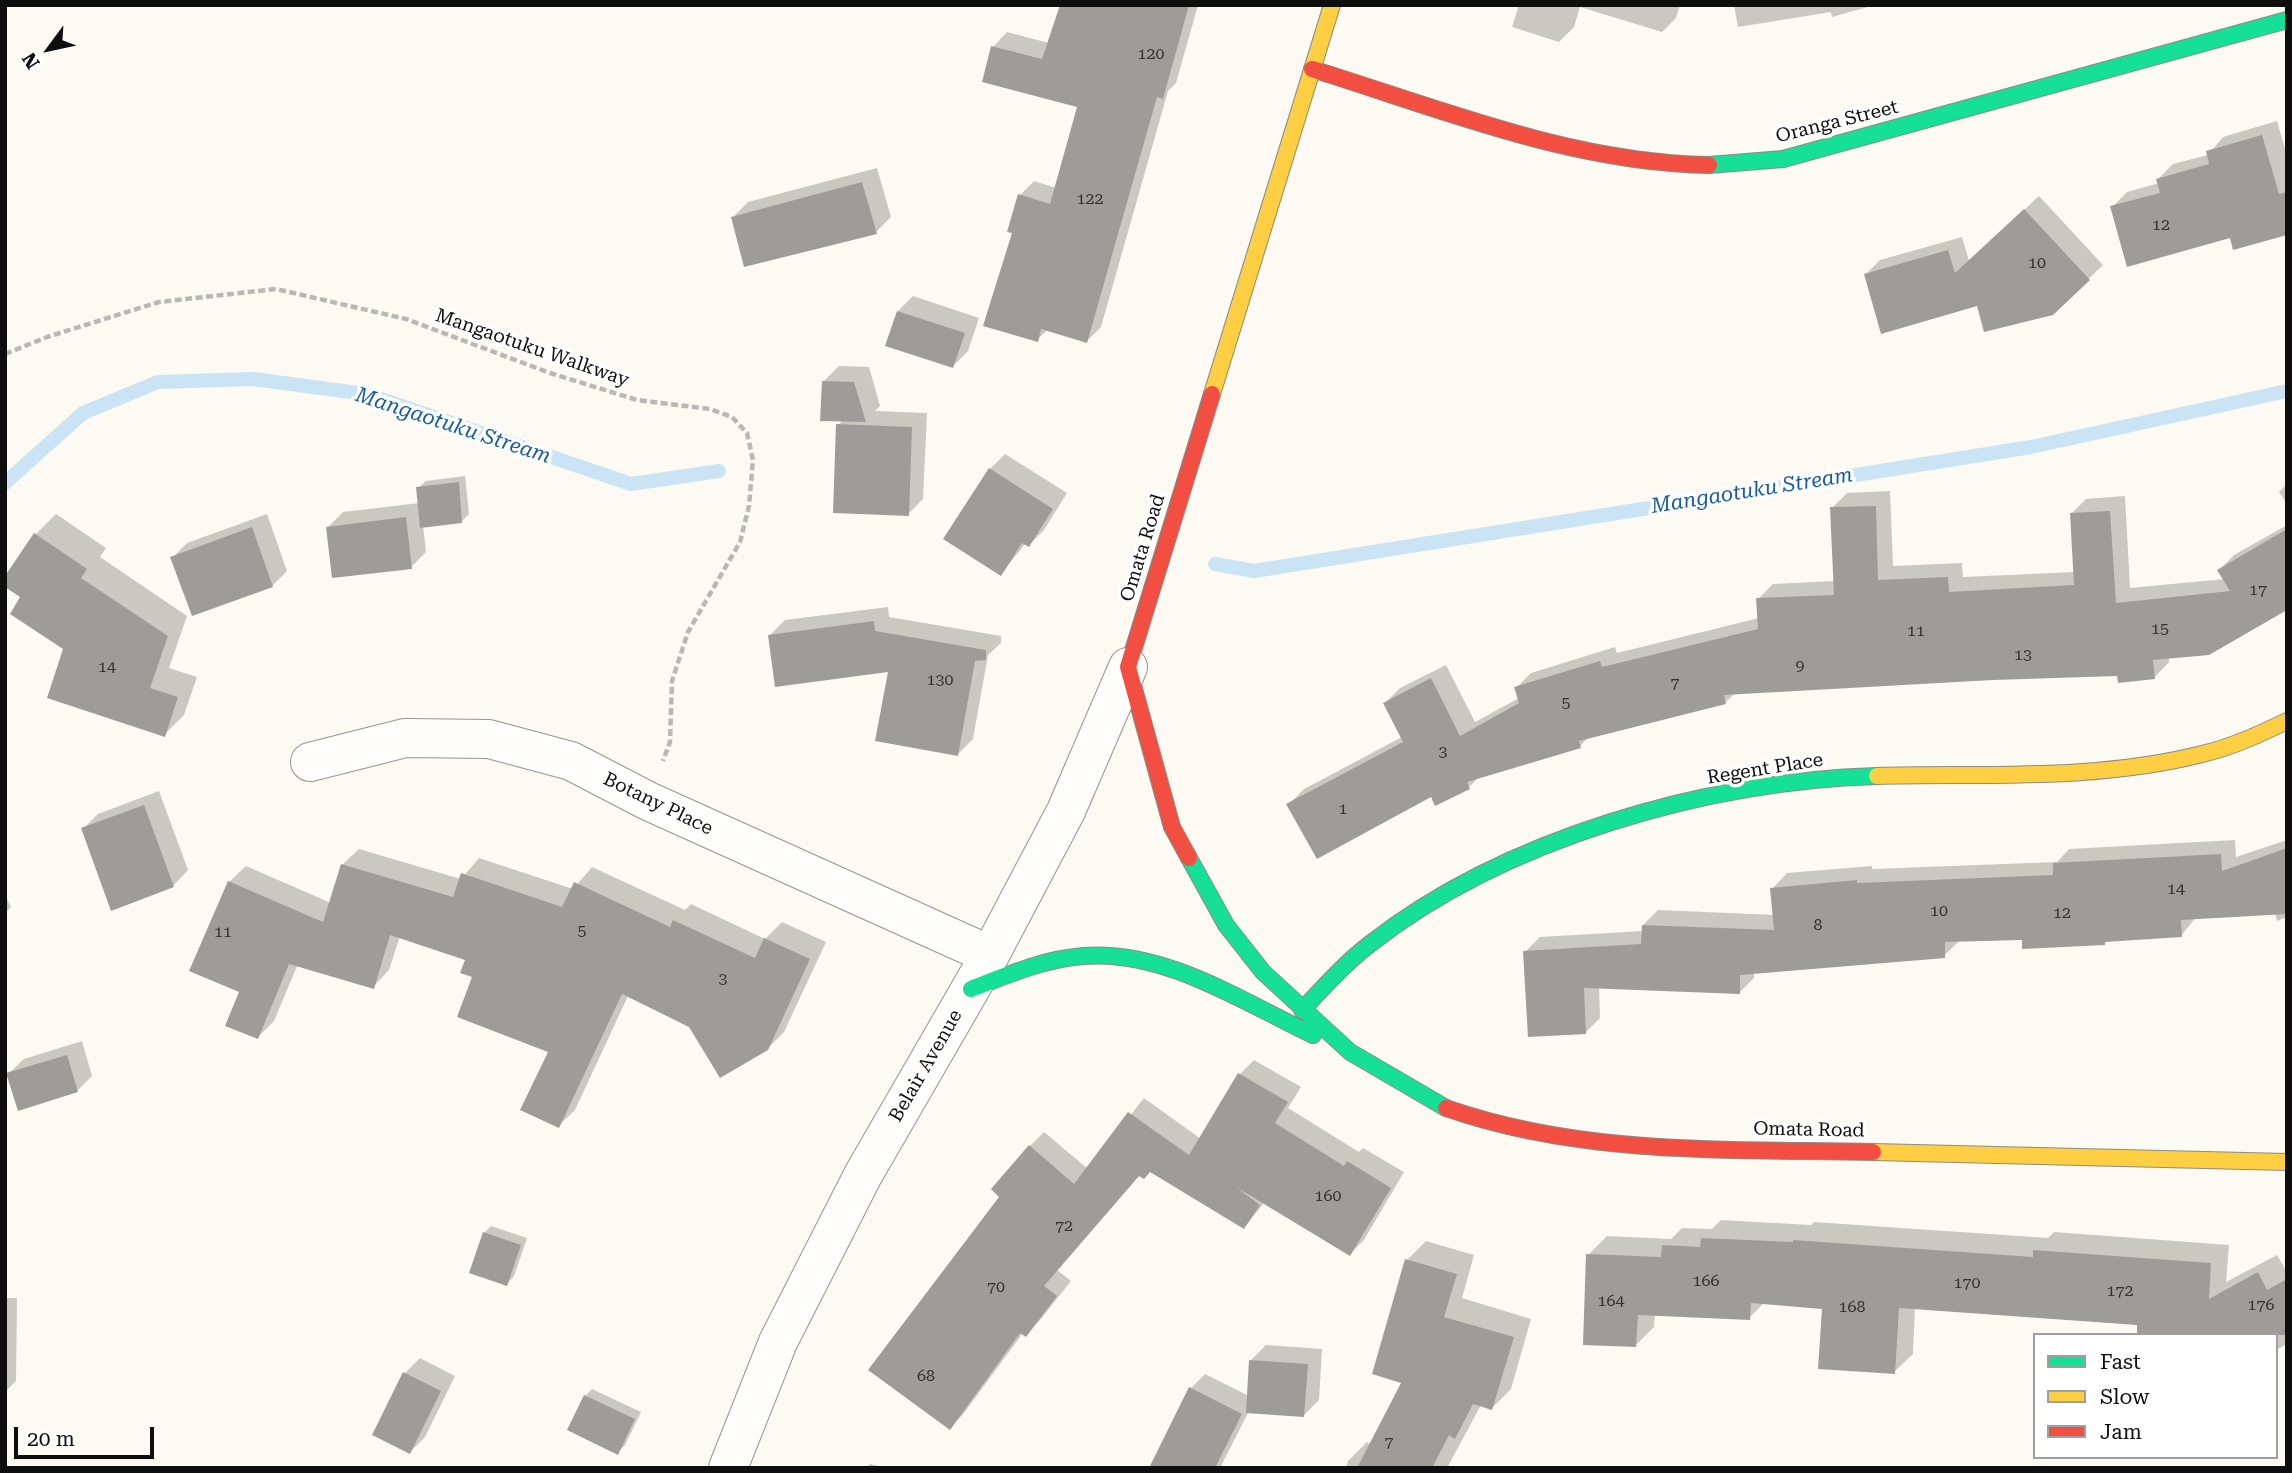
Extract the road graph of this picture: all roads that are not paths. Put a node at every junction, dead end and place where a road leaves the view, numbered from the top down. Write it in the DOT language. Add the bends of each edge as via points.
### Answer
graph roads {
  1 [pos="1332,5"];
  2 [pos="2287,20"];
  3 [pos="1312,69"];
  4 [pos="1128,667"];
  5 [pos="2287,721"];
  6 [pos="310,762"];
  7 [pos="990,955"];
  8 [pos="971,989"];
  9 [pos="1302,1010"];
  10 [pos="1350,1052"];
  11 [pos="2287,1162"];
  12 [pos="728,1468"];
  1 -- 3 [label="main road, Omata Road"];
  2 -- 3 [label="main road, Oranga Street" via="1783,159 1707,165 1629,160 1555,145"];
  3 -- 4 [label="main road, Omata Road"];
  4 -- 7 [label="street, Belair Avenue" via="1066,811"];
  4 -- 9 [label="main road, Omata Road" via="1172,827 1226,925 1263,972"];
  5 -- 9 [label="main road, Regent Place" via="2203,754 2119,769 1818,780 1703,800 1609,824 1507,863 1435,901 1377,939"];
  6 -- 7 [label="street, Botany Place" via="405,738 489,739 571,761"];
  7 -- 8 [label="street, Belair Avenue"];
  8 -- 10 [label="main road, Omata Road" via="1025,968 1099,955 1149,964 1191,979"];
  8 -- 12 [label="street, Belair Avenue" via="845,1211 778,1342"];
  9 -- 10 [label="main road, Omata Road"];
  10 -- 11 [label="main road, Omata Road" via="1437,1105 1497,1126 1569,1140 1646,1147"];
}
